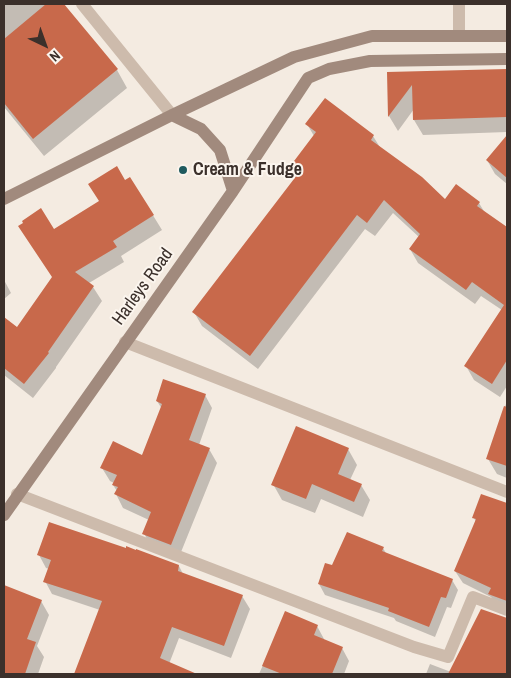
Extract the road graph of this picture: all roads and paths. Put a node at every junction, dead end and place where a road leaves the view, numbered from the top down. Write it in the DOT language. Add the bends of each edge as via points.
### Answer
graph roads {
  1 [pos="82,4"];
  2 [pos="459,4"];
  3 [pos="459,36"];
  4 [pos="507,36"];
  5 [pos="507,59"];
  6 [pos="172,114"];
  7 [pos="233,191"];
  8 [pos="4,199"];
  9 [pos="126,342"];
  10 [pos="507,492"];
  11 [pos="17,494"];
  12 [pos="4,514"];
  13 [pos="507,610"];
  1 -- 6 [label="street"];
  2 -- 3 [label="street"];
  3 -- 4 [label="main road"];
  3 -- 6 [label="main road" via="372,36 294,57"];
  5 -- 7 [label="main road, Harleys Road" via="370,61 329,69 308,78"];
  6 -- 7 [label="main road" via="202,129 220,150"];
  6 -- 8 [label="main road"];
  7 -- 9 [label="main road, Harleys Road"];
  9 -- 10 [label="street"];
  9 -- 11 [label="main road, Harleys Road"];
  11 -- 12 [label="main road, Harleys Road"];
  11 -- 13 [label="street" via="414,647 448,657 473,597"];
}
